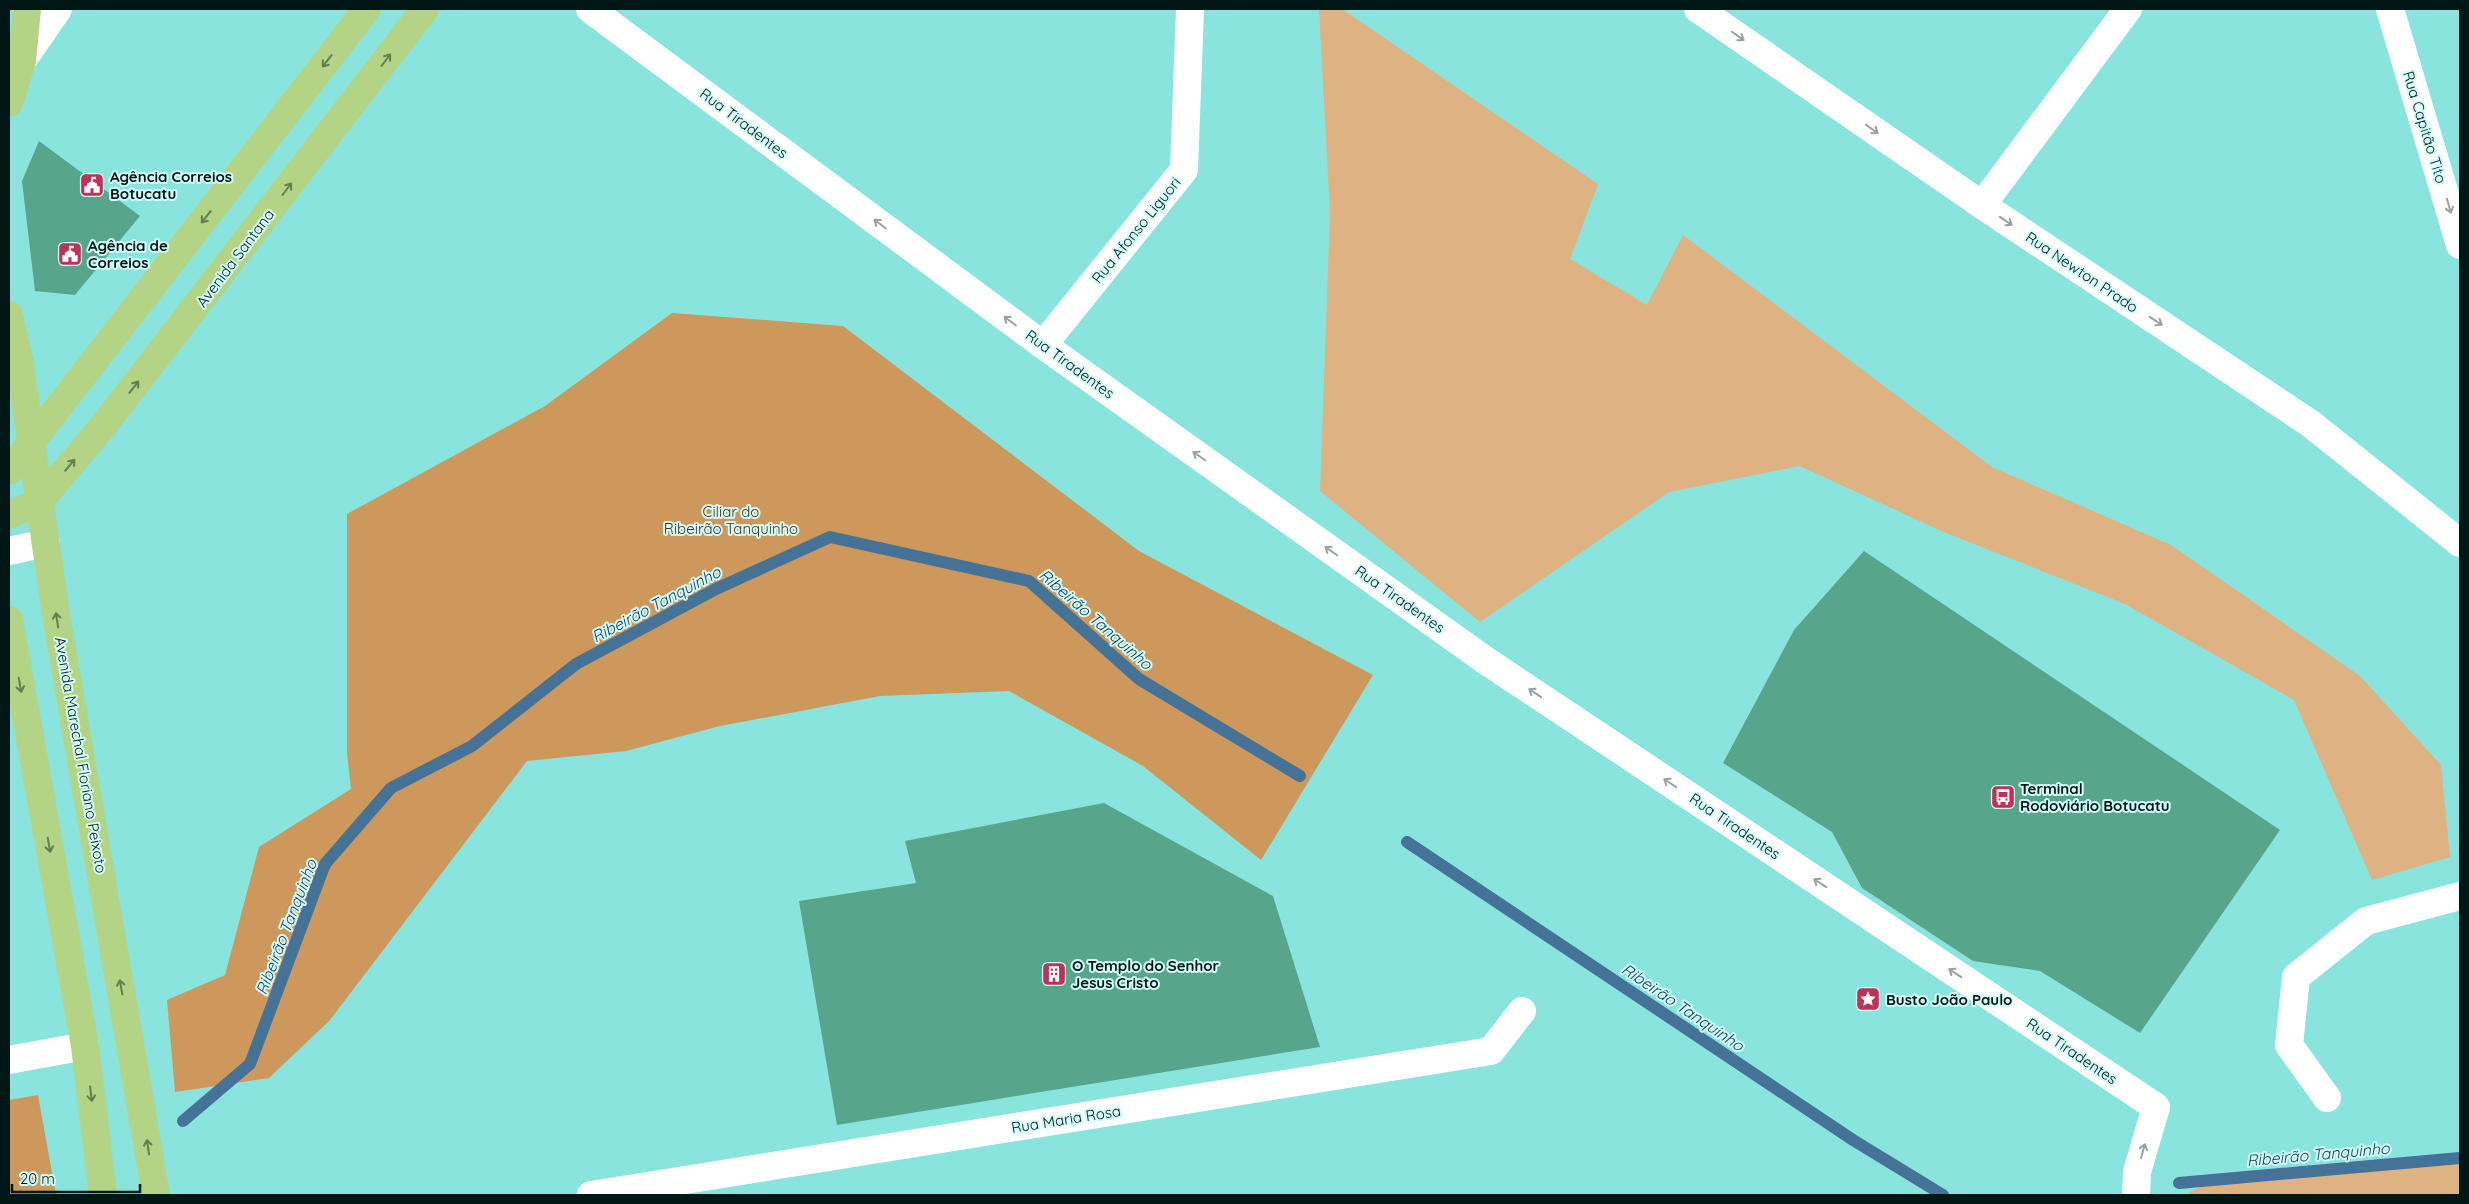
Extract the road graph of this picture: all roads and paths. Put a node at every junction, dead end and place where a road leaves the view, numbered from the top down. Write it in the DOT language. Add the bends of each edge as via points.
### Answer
graph roads {
  1 [pos="28,9"];
  2 [pos="58,9"];
  3 [pos="368,9"];
  4 [pos="425,9"];
  5 [pos="590,9"];
  6 [pos="1190,9"];
  7 [pos="1698,9"];
  8 [pos="2128,9"];
  9 [pos="2390,9"];
  10 [pos="22,61"];
  11 [pos="9,103"];
  12 [pos="1982,205"];
  13 [pos="2460,245"];
  14 [pos="9,315"];
  15 [pos="1043,345"];
  16 [pos="19,359"];
  17 [pos="72,389"];
  18 [pos="31,440"];
  19 [pos="9,471"];
  20 [pos="39,502"];
  21 [pos="9,515"];
  22 [pos="46,543"];
  23 [pos="2460,543"];
  24 [pos="9,550"];
  25 [pos="9,620"];
  26 [pos="2460,896"];
  27 [pos="1522,1011"];
  28 [pos="85,1046"];
  29 [pos="9,1060"];
  30 [pos="2327,1098"];
  31 [pos="103,1195"];
  32 [pos="156,1195"];
  33 [pos="591,1195"];
  34 [pos="2136,1195"];
  1 -- 10 [label="main road"];
  2 -- 10 [label="street"];
  3 -- 17 [label="main road, one-way"];
  20 -- 4 [label="main road, Avenida Santana, one-way" via="178,332"];
  15 -- 5 [label="street, Rua Tiradentes, one-way"];
  6 -- 15 [label="street, Rua Afonso Liguori" via="1184,170"];
  7 -- 12 [label="street, Rua Newton Prado, one-way"];
  8 -- 12 [label="street"];
  9 -- 13 [label="street, Rua Capitão Tito, one-way"];
  10 -- 11 [label="main road"];
  12 -- 23 [label="street, Rua Newton Prado, one-way" via="2311,424"];
  14 -- 16 [label="main road, Avenida Marechal Floriano Peixoto"];
  34 -- 15 [label="street, Rua Tiradentes, one-way" via="2137,1172 2156,1107 1485,660"];
  16 -- 17 [label="main road" via="32,379 47,389 60,392"];
  16 -- 18 [label="main road, Avenida Marechal Floriano Peixoto"];
  17 -- 18 [label="main road"];
  18 -- 19 [label="main road"];
  18 -- 20 [label="main road, Avenida Marechal Floriano Peixoto"];
  20 -- 21 [label="main road"];
  20 -- 22 [label="main road, Avenida Marechal Floriano Peixoto"];
  22 -- 24 [label="street"];
  32 -- 22 [label="main road, Avenida Marechal Floriano Peixoto, one-way"];
  25 -- 28 [label="main road, one-way"];
  26 -- 30 [label="street" via="2366,921 2296,977 2289,1045"];
  27 -- 33 [label="street, Rua Maria Rosa" via="1491,1051"];
  28 -- 29 [label="street"];
  28 -- 31 [label="main road, one-way"];
}
